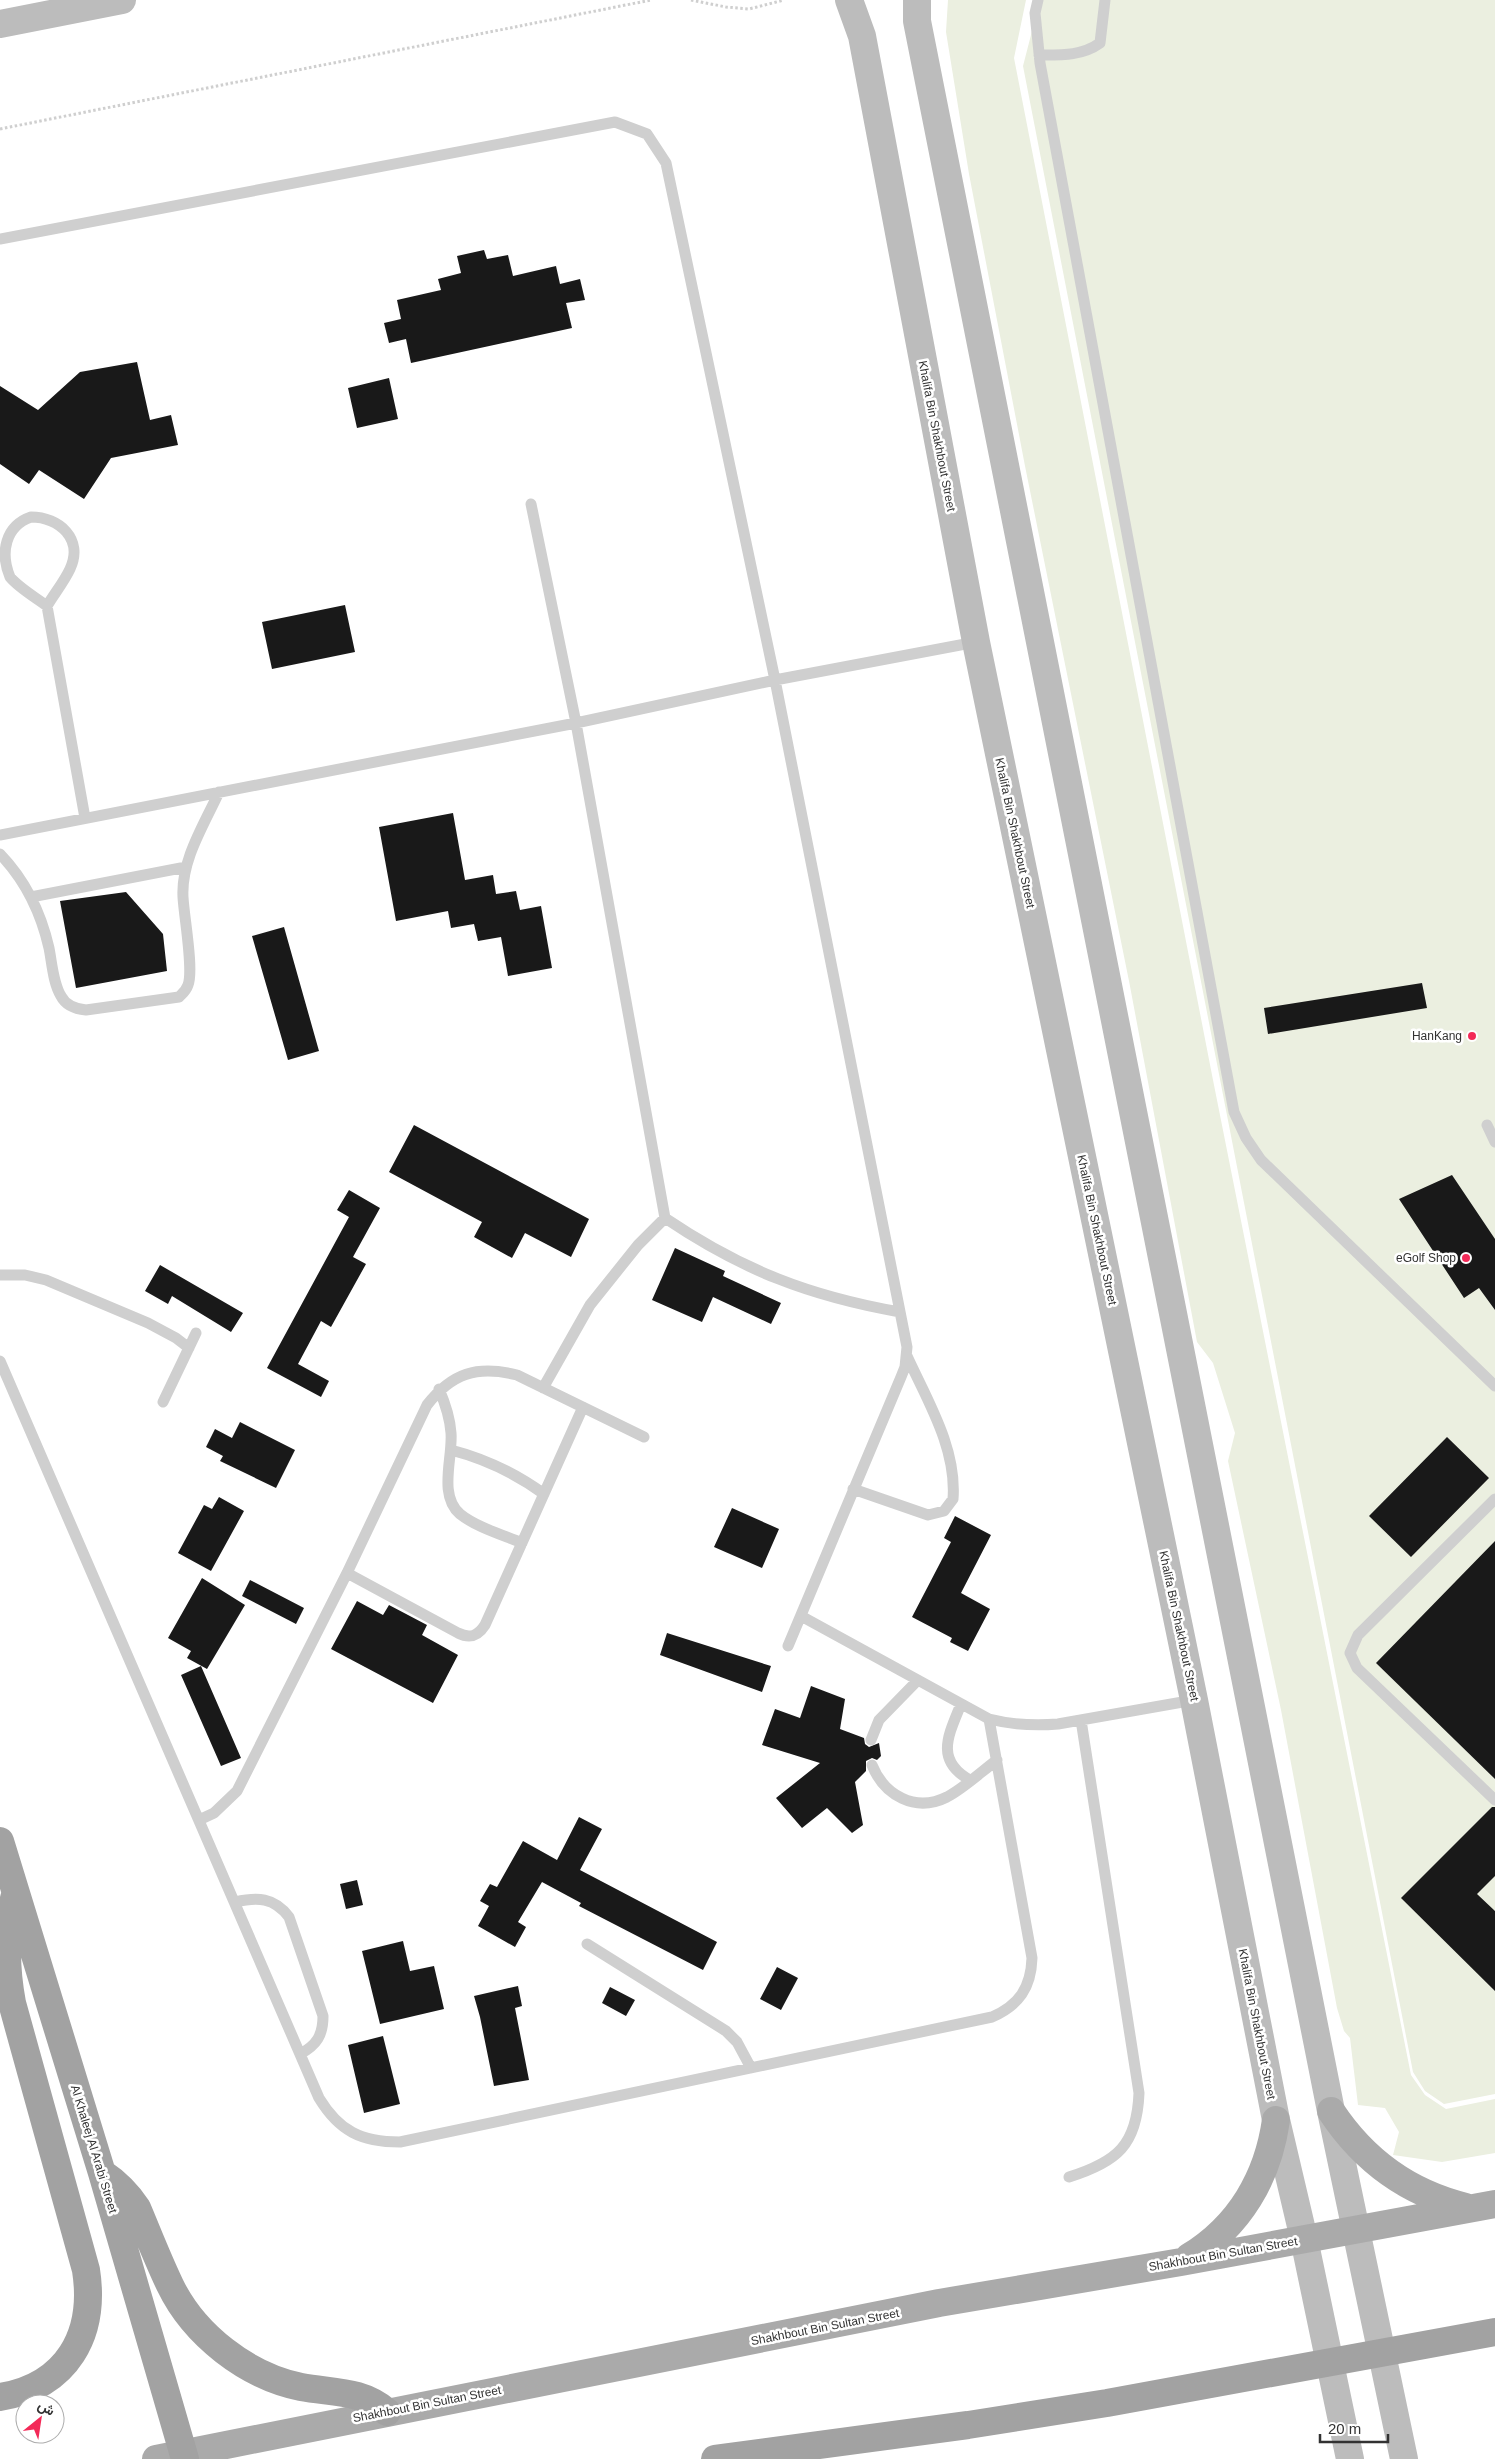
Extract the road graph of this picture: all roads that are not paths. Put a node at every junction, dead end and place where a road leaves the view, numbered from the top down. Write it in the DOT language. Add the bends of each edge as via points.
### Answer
graph roads {
  1 [pos="122,0"];
  2 [pos="849,0"];
  3 [pos="917,0"];
  4 [pos="1038,0"];
  5 [pos="1105,0"];
  6 [pos="0,24"];
  7 [pos="1039,55"];
  8 [pos="0,238"];
  9 [pos="531,504"];
  10 [pos="46,606"];
  11 [pos="976,642"];
  12 [pos="775,680"];
  13 [pos="576,723"];
  14 [pos="219,792"];
  15 [pos="85,818"];
  16 [pos="0,835"];
  17 [pos="0,854"];
  18 [pos="186,868"];
  19 [pos="31,897"];
  20 [pos="1487,1125"];
  21 [pos="1495,1142"];
  22 [pos="665,1218"];
  23 [pos="0,1275"];
  24 [pos="900,1312"];
  25 [pos="196,1333"];
  26 [pos="189,1348"];
  27 [pos="907,1356"];
  28 [pos="0,1361"];
  29 [pos="1495,1386"];
  30 [pos="543,1388"];
  31 [pos="439,1389"];
  32 [pos="163,1402"];
  33 [pos="583,1407"];
  34 [pos="644,1437"];
  35 [pos="451,1450"];
  36 [pos="853,1490"];
  37 [pos="544,1494"];
  38 [pos="1495,1499"];
  39 [pos="522,1543"];
  40 [pos="346,1573"];
  41 [pos="801,1616"];
  42 [pos="788,1646"];
  43 [pos="918,1680"];
  44 [pos="1194,1700"];
  45 [pos="961,1704"];
  46 [pos="989,1719"];
  47 [pos="1080,1720"];
  48 [pos="870,1740"];
  49 [pos="997,1760"];
  50 [pos="872,1765"];
  51 [pos="970,1780"];
  52 [pos="1494,1798"];
  53 [pos="199,1820"];
  54 [pos="0,1841"];
  55 [pos="16,1892"];
  56 [pos="235,1902"];
  57 [pos="587,1944"];
  58 [pos="300,2054"];
  59 [pos="751,2068"];
  60 [pos="1331,2111"];
  61 [pos="1276,2120"];
  62 [pos="102,2173"];
  63 [pos="1069,2176"];
  64 [pos="1483,2206"];
  65 [pos="1356,2230"];
  66 [pos="1304,2239"];
  67 [pos="1181,2262"];
  68 [pos="1495,2332"];
  69 [pos="0,2397"];
  70 [pos="387,2412"];
  71 [pos="184,2457"];
  72 [pos="156,2459"];
  73 [pos="715,2459"];
  74 [pos="1350,2459"];
  75 [pos="1404,2459"];
  1 -- 6 [label="main road"];
  2 -- 11 [label="main road, Khalifa Bin Shakhbout Street" via="862,36"];
  3 -- 60 [label="main road" via="917,21"];
  4 -- 7 [label="lane" via="1035,13"];
  5 -- 7 [label="lane" via="1100,43 1090,51"];
  7 -- 29 [label="lane" via="1234,1112 1261,1160"];
  8 -- 12 [label="lane" via="615,122 647,134 666,163"];
  9 -- 13 [label="lane"];
  10 -- 10 [label="lane" via="11,579 1,559 4,536 16,524 31,517 42,517 58,524 69,536 73,547 70,569"];
  10 -- 15 [label="lane"];
  11 -- 12 [label="lane"];
  11 -- 44 [label="main road, Khalifa Bin Shakhbout Street"];
  12 -- 13 [label="lane"];
  12 -- 24 [label="lane"];
  13 -- 14 [label="lane"];
  13 -- 22 [label="lane"];
  14 -- 15 [label="lane"];
  14 -- 18 [label="lane"];
  15 -- 16 [label="lane"];
  17 -- 19 [label="lane"];
  18 -- 19 [label="lane"];
  18 -- 19 [label="lane" via="183,897 189,984 185,992 170,999 86,1010 71,1007 60,995 42,921"];
  20 -- 21 [label="lane"];
  22 -- 24 [label="lane" via="700,1242 777,1280 850,1303"];
  22 -- 30 [label="lane" via="590,1306"];
  23 -- 26 [label="lane" via="24,1275 46,1280 148,1323"];
  24 -- 27 [label="lane"];
  25 -- 26 [label="lane"];
  26 -- 32 [label="lane"];
  27 -- 36 [label="lane"];
  27 -- 36 [label="lane" via="941,1432 951,1470 953,1499 944,1511 928,1515"];
  28 -- 53 [label="lane"];
  30 -- 31 [label="lane" via="517,1374 497,1370 463,1375"];
  30 -- 33 [label="lane"];
  31 -- 35 [label="lane" via="449,1419"];
  31 -- 40 [label="lane" via="427,1405"];
  33 -- 34 [label="lane"];
  33 -- 37 [label="lane"];
  35 -- 37 [label="lane" via="491,1462"];
  35 -- 39 [label="lane" via="449,1495 459,1513"];
  36 -- 41 [label="lane"];
  37 -- 39 [label="lane"];
  38 -- 52 [label="lane" via="1358,1635 1350,1654 1357,1668"];
  39 -- 40 [label="lane" via="486,1625 477,1635 470,1637 458,1634"];
  40 -- 53 [label="lane" via="237,1791 214,1813"];
  41 -- 42 [label="lane"];
  41 -- 43 [label="lane"];
  43 -- 45 [label="lane"];
  43 -- 48 [label="lane" via="879,1720"];
  44 -- 47 [label="lane"];
  44 -- 61 [label="main road, Khalifa Bin Shakhbout Street"];
  45 -- 46 [label="lane"];
  45 -- 51 [label="lane" via="947,1747 953,1767"];
  46 -- 47 [label="lane" via="1035,1726"];
  46 -- 49 [label="lane"];
  47 -- 63 [label="lane" via="1139,2092 1138,2111 1124,2145 1097,2168"];
  49 -- 51 [label="lane"];
  49 -- 59 [label="lane" via="1032,1958 1027,1988 1018,2001 992,2017"];
  50 -- 51 [label="lane" via="884,1786 903,1800 915,1803 938,1801"];
  53 -- 56 [label="lane"];
  54 -- 55 [label="highway, Al Khaleej Al Arabi Street"];
  55 -- 62 [label="highway, Al Khaleej Al Arabi Street"];
  55 -- 69 [label="highway" via="7,1936 12,2003 90,2293 82,2337 70,2356 37,2386"];
  56 -- 58 [label="lane"];
  56 -- 58 [label="lane" via="262,1898 282,1908 289,1917 323,2016 319,2039"];
  57 -- 59 [label="lane" via="726,2031"];
  58 -- 59 [label="lane" via="329,2114 344,2128 380,2142 400,2142"];
  60 -- 64 [label="main road" via="1357,2146 1391,2175 1429,2196"];
  60 -- 65 [label="main road"];
  61 -- 66 [label="main road, Khalifa Bin Shakhbout Street"];
  61 -- 67 [label="main road" via="1270,2154 1248,2202 1212,2242"];
  62 -- 70 [label="highway" via="122,2188 137,2208 170,2286 189,2315 213,2341 241,2362 279,2380 360,2395"];
  62 -- 71 [label="highway, Al Khaleej Al Arabi Street"];
  64 -- 65 [label="main road, Shakhbout Bin Sultan Street"];
  65 -- 66 [label="main road, Shakhbout Bin Sultan Street"];
  65 -- 75 [label="main road"];
  66 -- 67 [label="main road, Shakhbout Bin Sultan Street"];
  66 -- 74 [label="main road, Khalifa Bin Shakhbout Street"];
  67 -- 70 [label="main road, Shakhbout Bin Sultan Street" via="939,2303"];
  68 -- 73 [label="highway, bridge" via="996,2421"];
  70 -- 71 [label="main road, Shakhbout Bin Sultan Street"];
  71 -- 72 [label="main road, Shakhbout Bin Sultan Street"];
}
